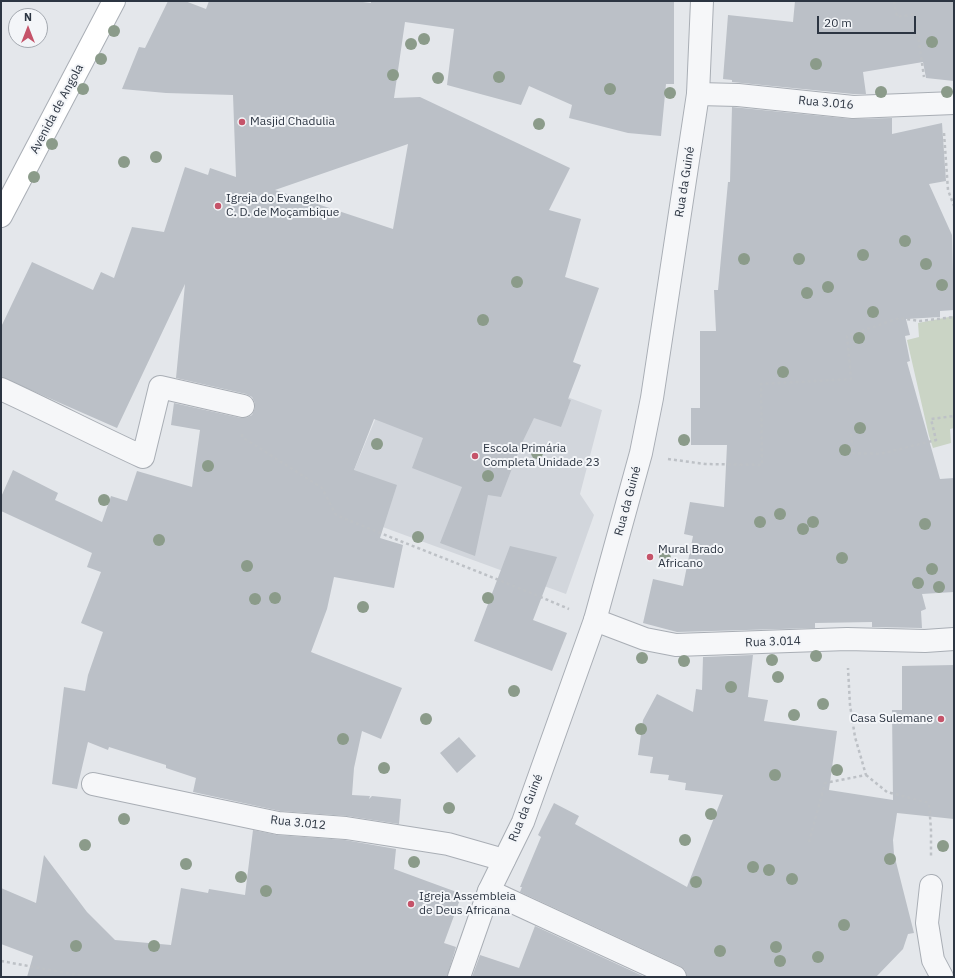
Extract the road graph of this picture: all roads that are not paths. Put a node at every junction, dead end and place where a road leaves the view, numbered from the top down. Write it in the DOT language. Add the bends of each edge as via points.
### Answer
graph roads {
  1 [pos="114,1"];
  2 [pos="702,1"];
  3 [pos="698,94"];
  4 [pos="954,103"];
  5 [pos="1,216"];
  6 [pos="1,389"];
  7 [pos="244,406"];
  8 [pos="595,620"];
  9 [pos="954,639"];
  10 [pos="93,784"];
  11 [pos="504,860"];
  12 [pos="931,886"];
  13 [pos="489,891"];
  14 [pos="459,977"];
  15 [pos="675,977"];
  16 [pos="942,977"];
  1 -- 5 [label="main road, Avenida de Angola"];
  2 -- 3 [label="street, Rua da Guiné"];
  3 -- 4 [label="street, Rua 3.016" via="738,95 853,107"];
  3 -- 8 [label="street, Rua da Guiné" via="652,398 640,453"];
  6 -- 7 [label="street" via="143,457 160,387"];
  8 -- 9 [label="street, Rua 3.014" via="645,639 676,645 847,639"];
  8 -- 11 [label="street, Rua da Guiné" via="523,822"];
  10 -- 11 [label="street, Rua 3.012" via="278,823 346,828 448,844"];
  11 -- 13 [label="street, Rua da Guiné"];
  12 -- 16 [label="street" via="927,923 933,960"];
  13 -- 14 [label="street, Rua da Guiné"];
  13 -- 15 [label="street"];
}
